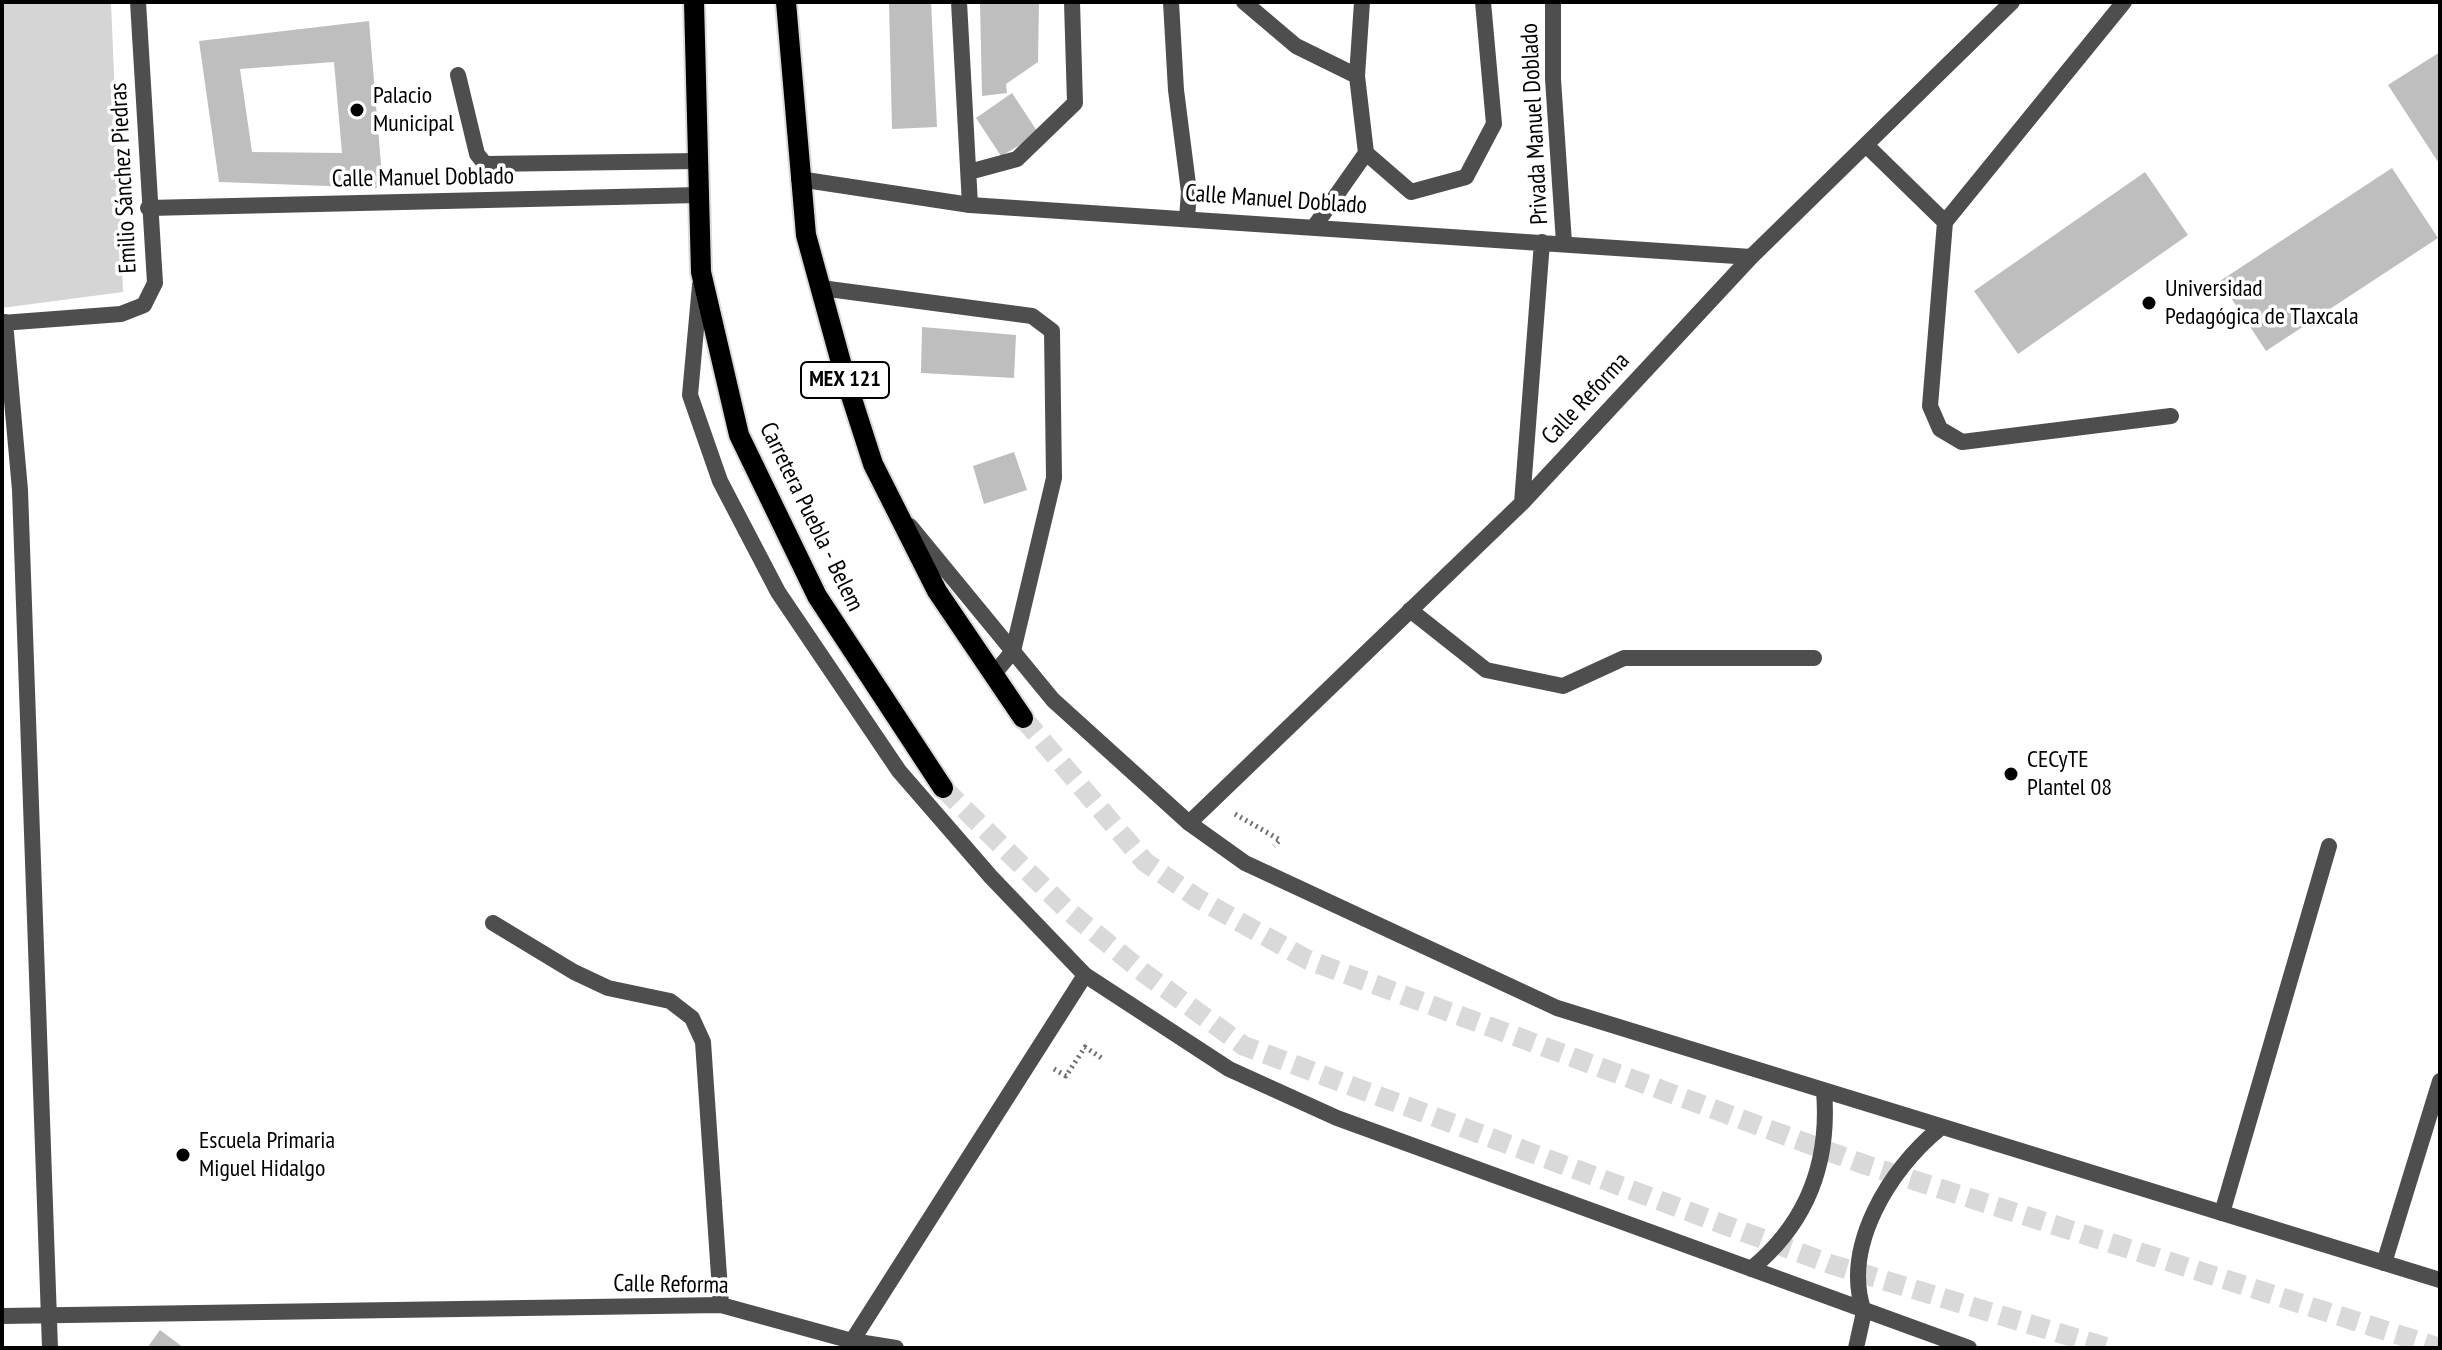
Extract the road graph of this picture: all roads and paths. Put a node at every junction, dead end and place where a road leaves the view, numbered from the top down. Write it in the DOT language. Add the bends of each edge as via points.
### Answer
graph roads {
  1 [pos="138,2"];
  2 [pos="694,2"];
  3 [pos="786,2"];
  4 [pos="959,2"];
  5 [pos="1072,2"];
  6 [pos="1171,2"];
  7 [pos="1244,2"];
  8 [pos="1362,2"];
  9 [pos="1483,2"];
  10 [pos="1553,2"];
  11 [pos="2012,2"];
  12 [pos="2124,2"];
  13 [pos="458,75"];
  14 [pos="1357,76"];
  15 [pos="1866,145"];
  16 [pos="1366,153"];
  17 [pos="697,161"];
  18 [pos="969,172"];
  19 [pos="799,179"];
  20 [pos="699,195"];
  21 [pos="970,205"];
  22 [pos="148,208"];
  23 [pos="1187,218"];
  24 [pos="1945,222"];
  25 [pos="1314,227"];
  26 [pos="1542,242"];
  27 [pos="1564,243"];
  28 [pos="1751,257"];
  29 [pos="701,272"];
  30 [pos="821,288"];
  31 [pos="4,323"];
  32 [pos="2171,416"];
  33 [pos="2,490"];
  34 [pos="20,490"];
  35 [pos="886,497"];
  36 [pos="1522,503"];
  37 [pos="1410,610"];
  38 [pos="1013,651"];
  39 [pos="1814,658"];
  40 [pos="993,675"];
  41 [pos="1023,718"];
  42 [pos="943,788"];
  43 [pos="1234,813"];
  44 [pos="1189,823"];
  45 [pos="1256,834"];
  46 [pos="2329,846"];
  47 [pos="493,923"];
  48 [pos="1085,975"];
  49 [pos="1103,1059"];
  50 [pos="1050,1066"];
  51 [pos="2440,1081"];
  52 [pos="1824,1091"];
  53 [pos="1939,1129"];
  54 [pos="2222,1213"];
  55 [pos="2384,1263"];
  56 [pos="1751,1269"];
  57 [pos="2440,1280"];
  58 [pos="721,1305"];
  59 [pos="1864,1312"];
  60 [pos="2,1316"];
  61 [pos="50,1316"];
  62 [pos="852,1344"];
  63 [pos="50,1348"];
  64 [pos="896,1348"];
  65 [pos="1856,1348"];
  66 [pos="1969,1348"];
  1 -- 22 [label="street, Emilio Sánchez Piedras"];
  2 -- 17 [label="main road, Carretera Puebla - Belem"];
  3 -- 19 [label="main road, MEX 121"];
  4 -- 18 [label="street"];
  5 -- 18 [label="street" via="1075,103 1017,159"];
  6 -- 23 [label="street"];
  7 -- 14 [label="street" via="1296,46"];
  8 -- 14 [label="street"];
  9 -- 16 [label="street" via="1494,124 1466,177 1411,192"];
  10 -- 27 [label="street, Privada Manuel Doblado"];
  11 -- 15 [label="street, Calle Reforma"];
  12 -- 24 [label="street"];
  13 -- 17 [label="street" via="477,154 485,164"];
  14 -- 16 [label="street"];
  15 -- 24 [label="street"];
  15 -- 28 [label="street, Calle Reforma"];
  16 -- 25 [label="street"];
  17 -- 20 [label="main road, Carretera Puebla - Belem"];
  18 -- 21 [label="street"];
  19 -- 21 [label="street, Calle Manuel Doblado"];
  19 -- 30 [label="main road, MEX 121" via="806,235"];
  20 -- 22 [label="street, Calle Manuel Doblado"];
  20 -- 29 [label="main road, Carretera Puebla - Belem"];
  21 -- 23 [label="street, Calle Manuel Doblado"];
  22 -- 31 [label="street, Emilio Sánchez Piedras" via="155,283 144,305 121,314"];
  23 -- 25 [label="street, Calle Manuel Doblado"];
  24 -- 32 [label="street" via="1930,406 1940,429 1962,442"];
  25 -- 26 [label="street, Calle Manuel Doblado"];
  26 -- 27 [label="street, Calle Manuel Doblado"];
  26 -- 36 [label="street"];
  27 -- 28 [label="street, Calle Manuel Doblado"];
  28 -- 36 [label="street, Calle Reforma"];
  29 -- 42 [label="main road, Carretera Puebla - Belem" via="739,435 817,596"];
  29 -- 48 [label="street" via="690,395 720,481 778,592 899,771"];
  30 -- 35 [label="main road, MEX 121"];
  30 -- 38 [label="street" via="1032,316 1052,331 1054,478"];
  31 -- 34 [label="street"];
  33 -- 34 [label="street"];
  34 -- 61 [label="street"];
  35 -- 38 [label="street"];
  35 -- 40 [label="main road, MEX 121" via="937,591"];
  36 -- 37 [label="street, Calle Reforma"];
  37 -- 39 [label="street" via="1486,670 1563,686 1624,658"];
  37 -- 44 [label="street, Calle Reforma"];
  38 -- 40 [label="street"];
  38 -- 44 [label="street" via="1053,700"];
  40 -- 41 [label="main road, MEX 121"];
  43 -- 45 [label="path" via="1280,840 1275,847"];
  44 -- 52 [label="street" via="1245,863 1557,1008"];
  46 -- 54 [label="street"];
  47 -- 58 [label="street" via="574,972 608,988 670,1001 692,1018 703,1042"];
  48 -- 56 [label="street" via="1229,1069 1337,1118"];
  48 -- 62 [label="street"];
  49 -- 50 [label="path" via="1085,1047 1066,1076"];
  51 -- 55 [label="street"];
  52 -- 53 [label="street"];
  52 -- 56 [label="street" via="1827,1122 1815,1182 1785,1236"];
  53 -- 54 [label="street"];
  53 -- 59 [label="street" via="1912,1151 1871,1221 1857,1291"];
  54 -- 55 [label="street"];
  55 -- 57 [label="street"];
  56 -- 59 [label="street"];
  58 -- 61 [label="street, Calle Reforma"];
  58 -- 62 [label="street, Calle Reforma"];
  59 -- 65 [label="street"];
  59 -- 66 [label="street"];
  60 -- 61 [label="street, Calle Reforma"];
  61 -- 63 [label="street"];
  62 -- 64 [label="street, Calle Reforma"];
}
